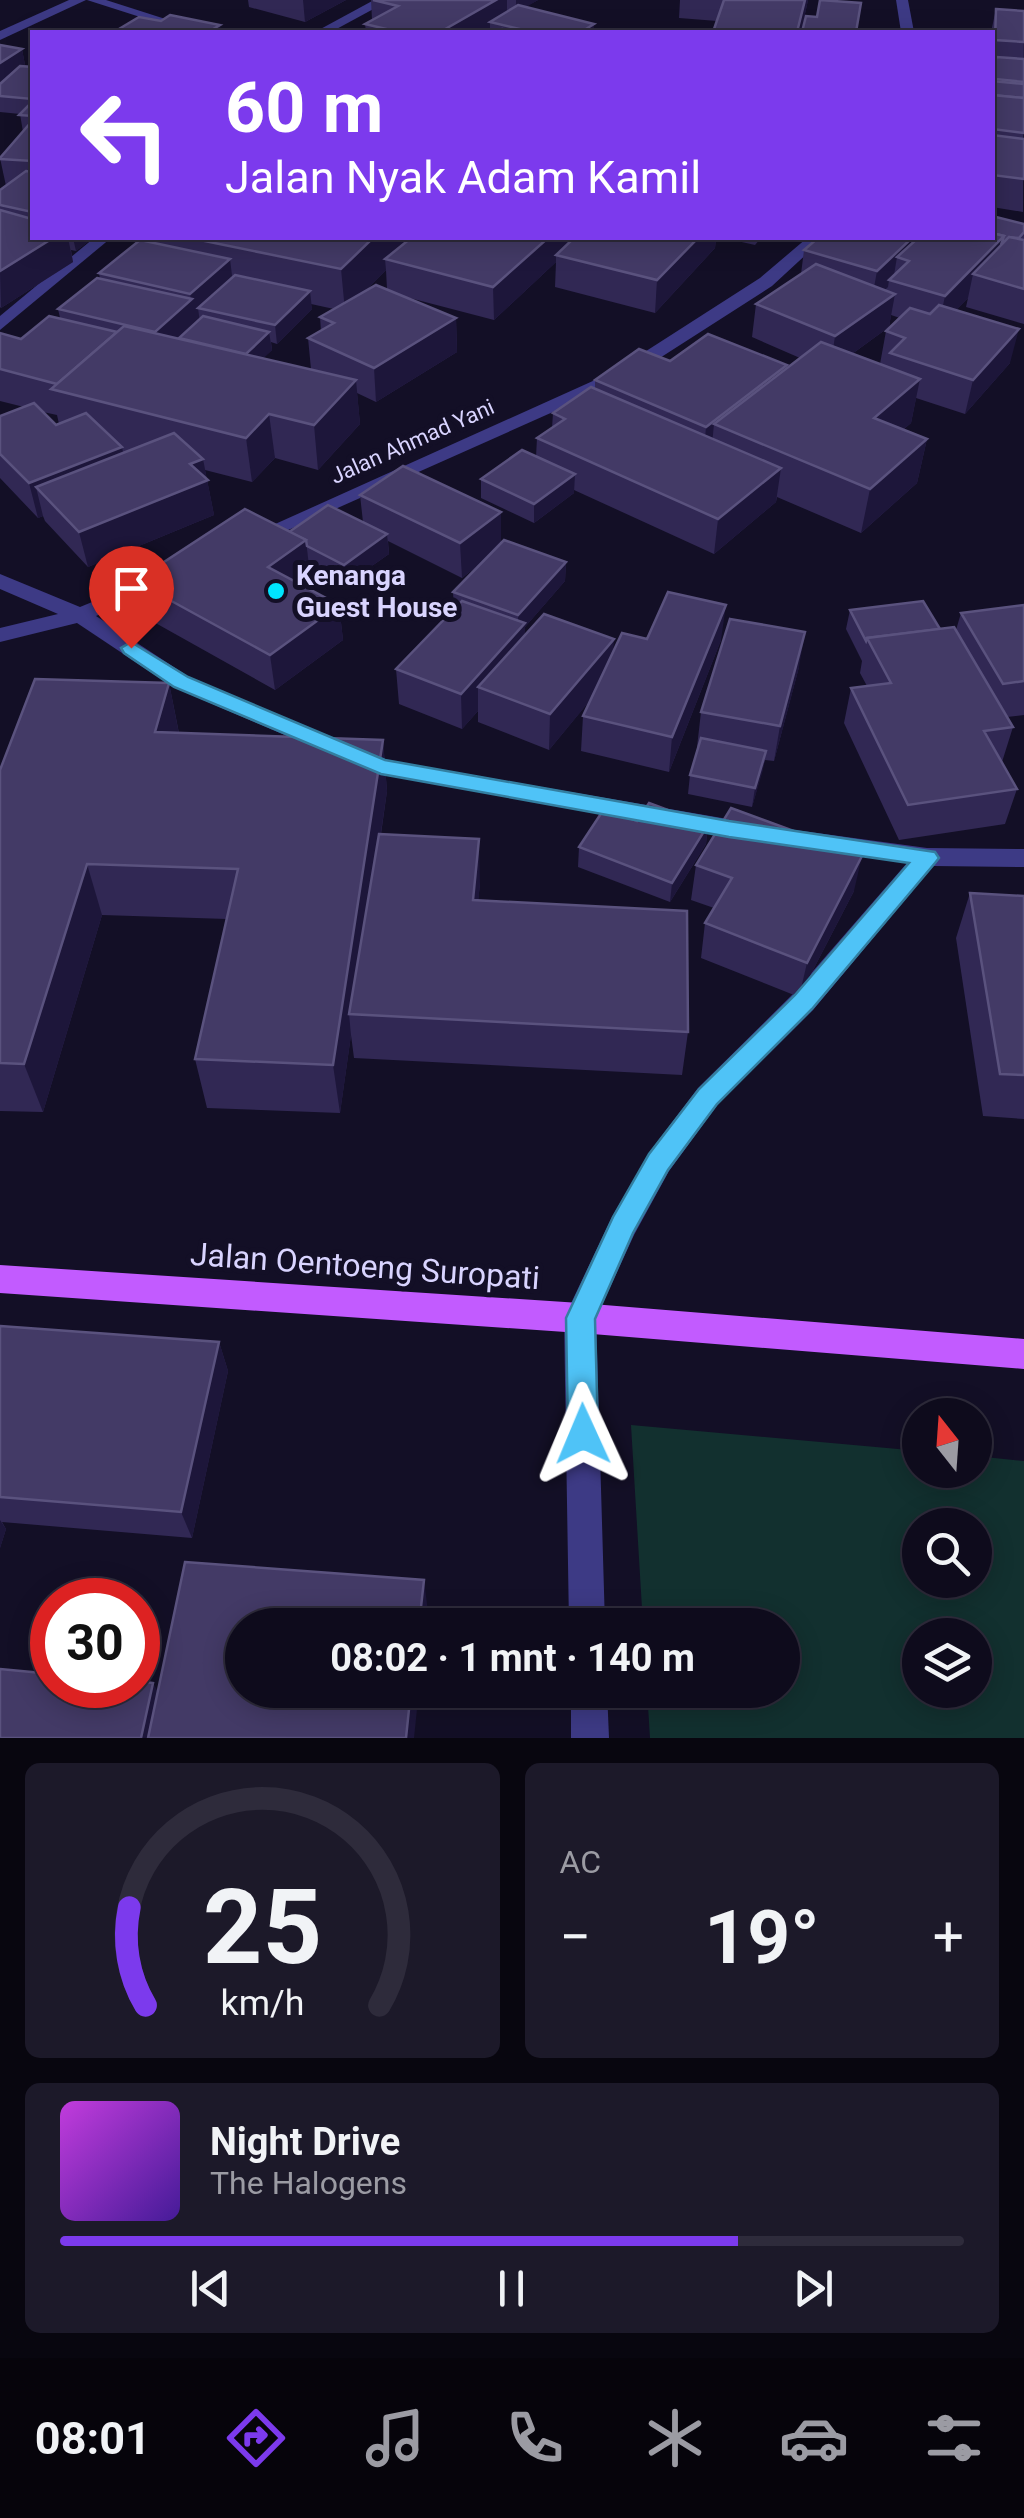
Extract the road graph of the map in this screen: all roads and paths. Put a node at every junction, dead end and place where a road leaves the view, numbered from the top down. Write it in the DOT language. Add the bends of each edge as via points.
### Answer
graph roads {
  1 [pos="80,0"];
  2 [pos="93,0"];
  3 [pos="384,0"];
  4 [pos="902,0"];
  5 [pos="192,30"];
  6 [pos="326,30"];
  7 [pos="908,30"];
  8 [pos="0,36"];
  9 [pos="100,240"];
  10 [pos="814,240"];
  11 [pos="0,325"];
  12 [pos="225,551"];
  13 [pos="189,567"];
  14 [pos="0,581"];
  15 [pos="80,615"];
  16 [pos="0,634"];
  17 [pos="928,858"];
  18 [pos="1024,858"];
  19 [pos="0,1279"];
  20 [pos="580,1318"];
  21 [pos="1024,1354"];
  22 [pos="588,1608"];
  23 [pos="589,1708"];
  24 [pos="590,1738"];
  1 -- 8 [label="street"];
  2 -- 5 [label="street"];
  3 -- 6 [label="street"];
  4 -- 7 [label="street"];
  9 -- 11 [label="street"];
  10 -- 12 [label="street, Jalan Ahmad Yani" via="766,282 622,376"];
  13 -- 15 [label="street"];
  14 -- 15 [label="street"];
  15 -- 16 [label="street"];
  15 -- 17 [label="street" via="181,682 381,767"];
  17 -- 18 [label="street"];
  17 -- 20 [label="street" via="803,1002 708,1096 659,1162"];
  19 -- 20 [label="main road, Jalan Oentoeng Suropati"];
  20 -- 21 [label="main road, Jalan Oentoeng Suropati"];
  20 -- 22 [label="street"];
  23 -- 24 [label="street"];
}
